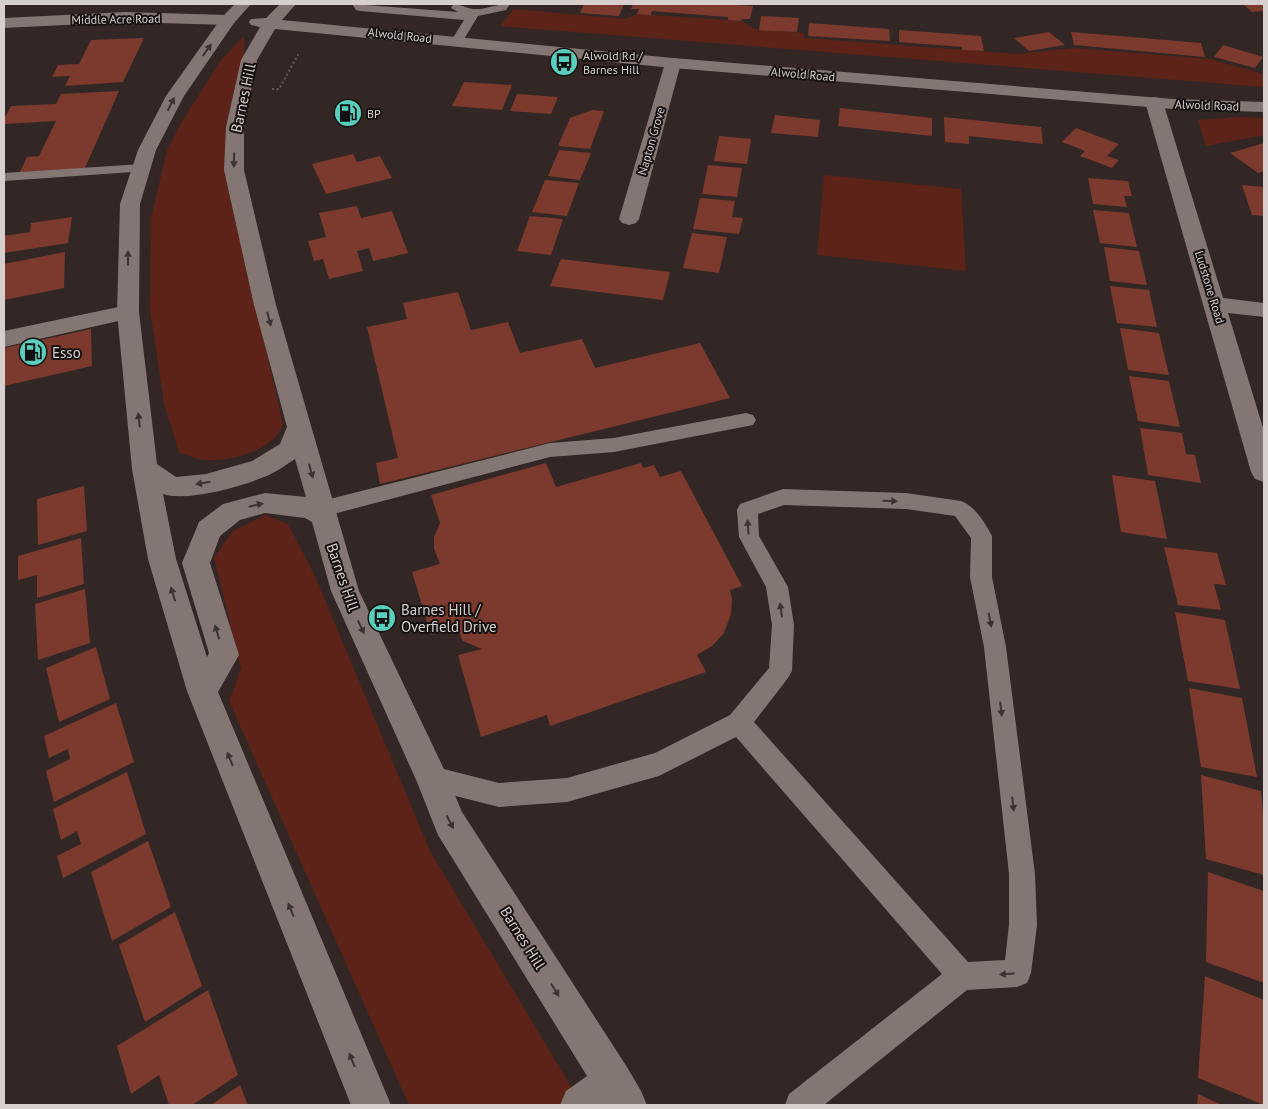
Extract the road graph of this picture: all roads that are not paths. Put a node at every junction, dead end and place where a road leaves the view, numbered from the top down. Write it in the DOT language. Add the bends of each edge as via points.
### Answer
graph roads {
  1 [pos="243,4"];
  2 [pos="288,4"];
  3 [pos="358,4"];
  4 [pos="424,4"];
  5 [pos="504,4"];
  6 [pos="450,5"];
  7 [pos="472,15"];
  8 [pos="228,20"];
  9 [pos="271,22"];
  10 [pos="4,23"];
  11 [pos="344,29"];
  12 [pos="457,41"];
  13 [pos="249,60"];
  14 [pos="673,63"];
  15 [pos="1154,102"];
  16 [pos="1264,107"];
  17 [pos="142,168"];
  18 [pos="4,177"];
  19 [pos="629,218"];
  20 [pos="1215,304"];
  21 [pos="1264,310"];
  22 [pos="128,312"];
  23 [pos="4,339"];
  24 [pos="746,420"];
  25 [pos="299,427"];
  26 [pos="145,469"];
  27 [pos="1264,472"];
  28 [pos="323,512"];
  29 [pos="202,691"];
  30 [pos="738,723"];
  31 [pos="432,778"];
  32 [pos="962,976"];
  33 [pos="620,1093"];
  34 [pos="371,1105"];
  35 [pos="580,1105"];
  36 [pos="800,1105"];
  1 -- 8 [label="main road"];
  2 -- 9 [label="main road, Barnes Hill"];
  3 -- 7 [label="lane" via="360,7"];
  4 -- 6 [label="lane"];
  5 -- 7 [label="lane"];
  6 -- 7 [label="lane"];
  7 -- 12 [label="lane"];
  8 -- 9 [label="main road, Middle Acre Road"];
  8 -- 10 [label="main road, Middle Acre Road" via="125,17"];
  17 -- 8 [label="main road, one-way" via="175,96"];
  9 -- 11 [label="main road, Alwold Road"];
  9 -- 13 [label="main road, Barnes Hill"];
  11 -- 12 [label="main road, Alwold Road"];
  11 -- 13 [label="main road, Alwold Road" via="282,42"];
  12 -- 14 [label="main road, Alwold Road"];
  13 -- 25 [label="main road, Barnes Hill, one-way" via="235,127 234,170 265,305"];
  14 -- 15 [label="main road, Alwold Road"];
  14 -- 19 [label="main road, Napton Grove"];
  15 -- 16 [label="main road, Alwold Road"];
  15 -- 20 [label="main road, Ludstone Road"];
  17 -- 18 [label="lane"];
  22 -- 17 [label="main road, one-way" via="130,204"];
  20 -- 21 [label="main road"];
  20 -- 27 [label="main road, Ludstone Road"];
  22 -- 23 [label="main road"];
  26 -- 22 [label="main road, one-way"];
  24 -- 28 [label="lane" via="614,445 550,450"];
  25 -- 26 [label="main road, one-way" via="292,450 260,468 206,484 172,487"];
  25 -- 28 [label="main road, Barnes Hill, one-way"];
  29 -- 26 [label="main road, one-way" via="162,559"];
  29 -- 28 [label="main road, one-way" via="224,655 196,563 209,530 232,511 266,503"];
  28 -- 31 [label="main road, Barnes Hill, one-way" via="345,591"];
  34 -- 29 [label="main road, one-way"];
  30 -- 31 [label="lane" via="659,764 567,790 500,795"];
  30 -- 32 [label="lane"];
  30 -- 32 [label="lane, one-way" via="780,671 783,625 777,587 749,537 747,510 783,497 906,501 961,509 982,536 981,577 995,647 1022,874 1023,924 1017,973"];
  31 -- 33 [label="main road, Barnes Hill, one-way" via="450,822"];
  32 -- 36 [label="lane"];
  33 -- 35 [label="main road"];
}
